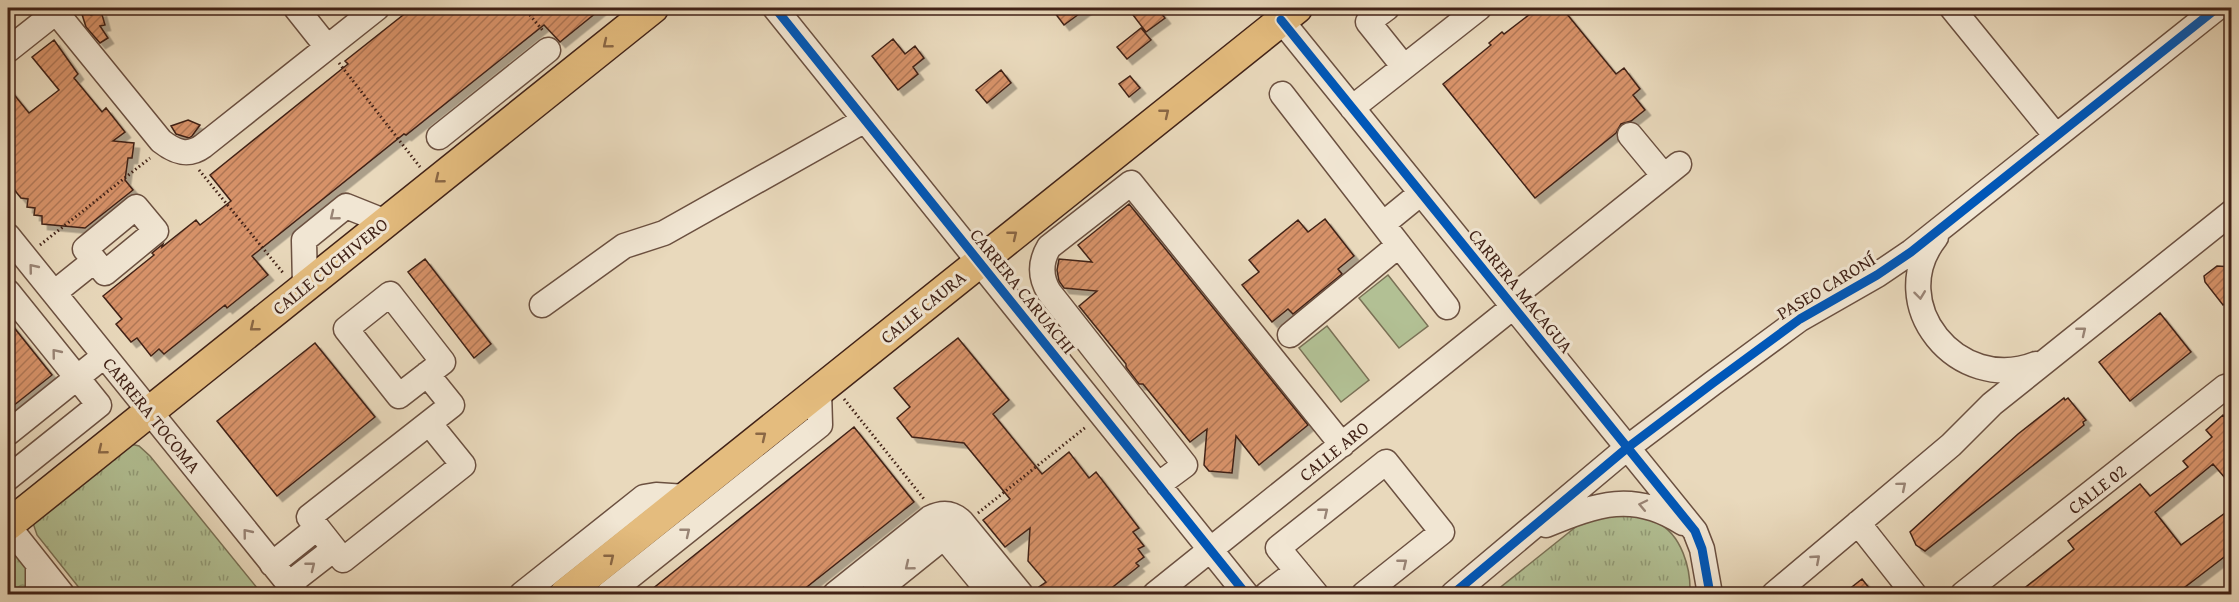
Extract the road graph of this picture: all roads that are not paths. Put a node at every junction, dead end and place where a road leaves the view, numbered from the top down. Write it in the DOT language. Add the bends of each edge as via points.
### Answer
graph roads {
  1 [pos="296,8"];
  2 [pos="377,8"];
  3 [pos="653,8"];
  4 [pos="775,8"];
  5 [pos="1387,8"];
  6 [pos="1479,8"];
  7 [pos="1952,8"];
  8 [pos="2217,8"];
  9 [pos="58,10"];
  10 [pos="1289,14"];
  11 [pos="327,47"];
  12 [pos="548,50"];
  13 [pos="8,51"];
  14 [pos="1404,67"];
  15 [pos="510,80"];
  16 [pos="1282,94"];
  17 [pos="530,106"];
  18 [pos="1352,108"];
  19 [pos="865,120"];
  20 [pos="1630,135"];
  21 [pos="2056,136"];
  22 [pos="478,148"];
  23 [pos="1421,193"];
  24 [pos="2232,212"];
  25 [pos="1947,223"];
  26 [pos="1383,224"];
  27 [pos="8,236"];
  28 [pos="1399,245"];
  29 [pos="94,261"];
  30 [pos="979,262"];
  31 [pos="8,292"];
  32 [pos="54,293"];
  33 [pos="1054,298"];
  34 [pos="1511,304"];
  35 [pos="542,305"];
  36 [pos="1447,307"];
  37 [pos="1026,321"];
  38 [pos="1290,335"];
  39 [pos="104,356"];
  40 [pos="2047,359"];
  41 [pos="427,374"];
  42 [pos="77,378"];
  43 [pos="2232,385"];
  44 [pos="824,386"];
  45 [pos="149,412"];
  46 [pos="429,423"];
  47 [pos="8,433"];
  48 [pos="1342,445"];
  49 [pos="1627,448"];
  50 [pos="8,478"];
  51 [pos="1158,485"];
  52 [pos="686,497"];
  53 [pos="1858,523"];
  54 [pos="8,526"];
  55 [pos="317,528"];
  56 [pos="1695,531"];
  57 [pos="1526,533"];
  58 [pos="334,549"];
  59 [pos="1210,550"];
  60 [pos="38,564"];
  61 [pos="272,564"];
  62 [pos="1305,587"];
  63 [pos="293,589"];
  64 [pos="575,592"];
  65 [pos="38,594"];
  66 [pos="62,594"];
  67 [pos="522,594"];
  68 [pos="608,594"];
  69 [pos="835,594"];
  70 [pos="873,594"];
  71 [pos="991,594"];
  72 [pos="1021,594"];
  73 [pos="1155,594"];
  74 [pos="1246,594"];
  75 [pos="1267,594"];
  76 [pos="1364,594"];
  77 [pos="1453,594"];
  78 [pos="1710,594"];
  79 [pos="1774,594"];
  80 [pos="1914,594"];
  81 [pos="1963,594"];
  1 -- 11 [label="street"];
  2 -- 11 [label="street"];
  3 -- 17 [label="main road, CALLE CUCHIVERO, one-way"];
  4 -- 19 [label="street, CARRERA CARUACHI"];
  5 -- 14 [label="street" via="1368,22"];
  6 -- 14 [label="street"];
  7 -- 21 [label="street"];
  8 -- 21 [label="street, PASEO CARONÍ"];
  9 -- 11 [label="street" via="146,123 166,145 182,153 203,146"];
  9 -- 13 [label="street"];
  10 -- 18 [label="street, CARRERA MACAGUA"];
  30 -- 10 [label="main road, CALLE CAURA, one-way"];
  12 -- 15 [label="street"];
  14 -- 18 [label="street"];
  15 -- 17 [label="street"];
  15 -- 22 [label="street" via="449,130"];
  16 -- 26 [label="street"];
  17 -- 22 [label="main road, CALLE CUCHIVERO"];
  18 -- 23 [label="street, CARRERA MACAGUA"];
  19 -- 30 [label="street, CARRERA CARUACHI"];
  19 -- 35 [label="street" via="664,233 624,246"];
  20 -- 34 [label="street, CALLE ARO" via="1672,170"];
  21 -- 25 [label="street, PASEO CARONÍ"];
  22 -- 45 [label="main road, CALLE CUCHIVERO, one-way"];
  23 -- 26 [label="street"];
  23 -- 34 [label="street, CARRERA MACAGUA"];
  40 -- 24 [label="street, one-way"];
  25 -- 40 [label="street, one-way" via="1926,253 1919,281 1923,313 1940,343 1965,361 1997,371 2013,371"];
  25 -- 49 [label="street, PASEO CARONÍ" via="1877,275 1800,319"];
  26 -- 28 [label="street"];
  32 -- 27 [label="street, CARRERA TOCOMA, one-way"];
  28 -- 36 [label="street"];
  28 -- 38 [label="street"];
  29 -- 32 [label="street"];
  30 -- 37 [label="street, CARRERA CARUACHI"];
  30 -- 44 [label="main road, CALLE CAURA"];
  42 -- 31 [label="street, one-way"];
  32 -- 39 [label="street, CARRERA TOCOMA"];
  33 -- 37 [label="street"];
  33 -- 48 [label="street" via="1042,273 1049,248 1131,183"];
  33 -- 51 [label="street" via="1185,465"];
  34 -- 48 [label="street, CALLE ARO"];
  34 -- 49 [label="street, CARRERA MACAGUA"];
  37 -- 51 [label="street, CARRERA CARUACHI"];
  39 -- 42 [label="street"];
  39 -- 45 [label="street, CARRERA TOCOMA"];
  53 -- 40 [label="street, one-way"];
  41 -- 46 [label="street" via="452,405"];
  42 -- 47 [label="street"];
  42 -- 50 [label="street" via="99,405"];
  43 -- 81 [label="street, CALLE 02"];
  52 -- 44 [label="main road, CALLE CAURA, one-way"];
  68 -- 44 [label="street, one-way" via="820,425"];
  45 -- 54 [label="main road, CALLE CUCHIVERO, one-way"];
  61 -- 45 [label="street, CARRERA TOCOMA, one-way"];
  46 -- 55 [label="street" via="309,517"];
  46 -- 58 [label="street" via="463,465 343,560"];
  48 -- 59 [label="street, CALLE ARO"];
  49 -- 56 [label="street, CARRERA MACAGUA"];
  49 -- 57 [label="street, PASEO CARONÍ"];
  51 -- 59 [label="street, CARRERA CARUACHI"];
  64 -- 52 [label="main road, CALLE CAURA, one-way"];
  52 -- 67 [label="street" via="644,497"];
  79 -- 53 [label="street, one-way"];
  53 -- 80 [label="street"];
  54 -- 60 [label="street"];
  55 -- 58 [label="street"];
  55 -- 61 [label="street"];
  56 -- 57 [label="street, one-way" via="1668,513 1630,502 1582,510"];
  56 -- 78 [label="street, CARRERA MACAGUA"];
  57 -- 77 [label="street, PASEO CARONÍ"];
  63 -- 58 [label="street, one-way"];
  59 -- 73 [label="street, CALLE ARO"];
  59 -- 74 [label="street, CARRERA CARUACHI"];
  60 -- 65 [label="street"];
  60 -- 66 [label="street"];
  61 -- 63 [label="street, CARRERA TOCOMA"];
  62 -- 75 [label="street"];
  62 -- 76 [label="street" via="1278,548 1386,462 1442,532"];
  69 -- 72 [label="street" via="942,513 951,514 964,524"];
  71 -- 70 [label="street, one-way" via="945,537"];
}
